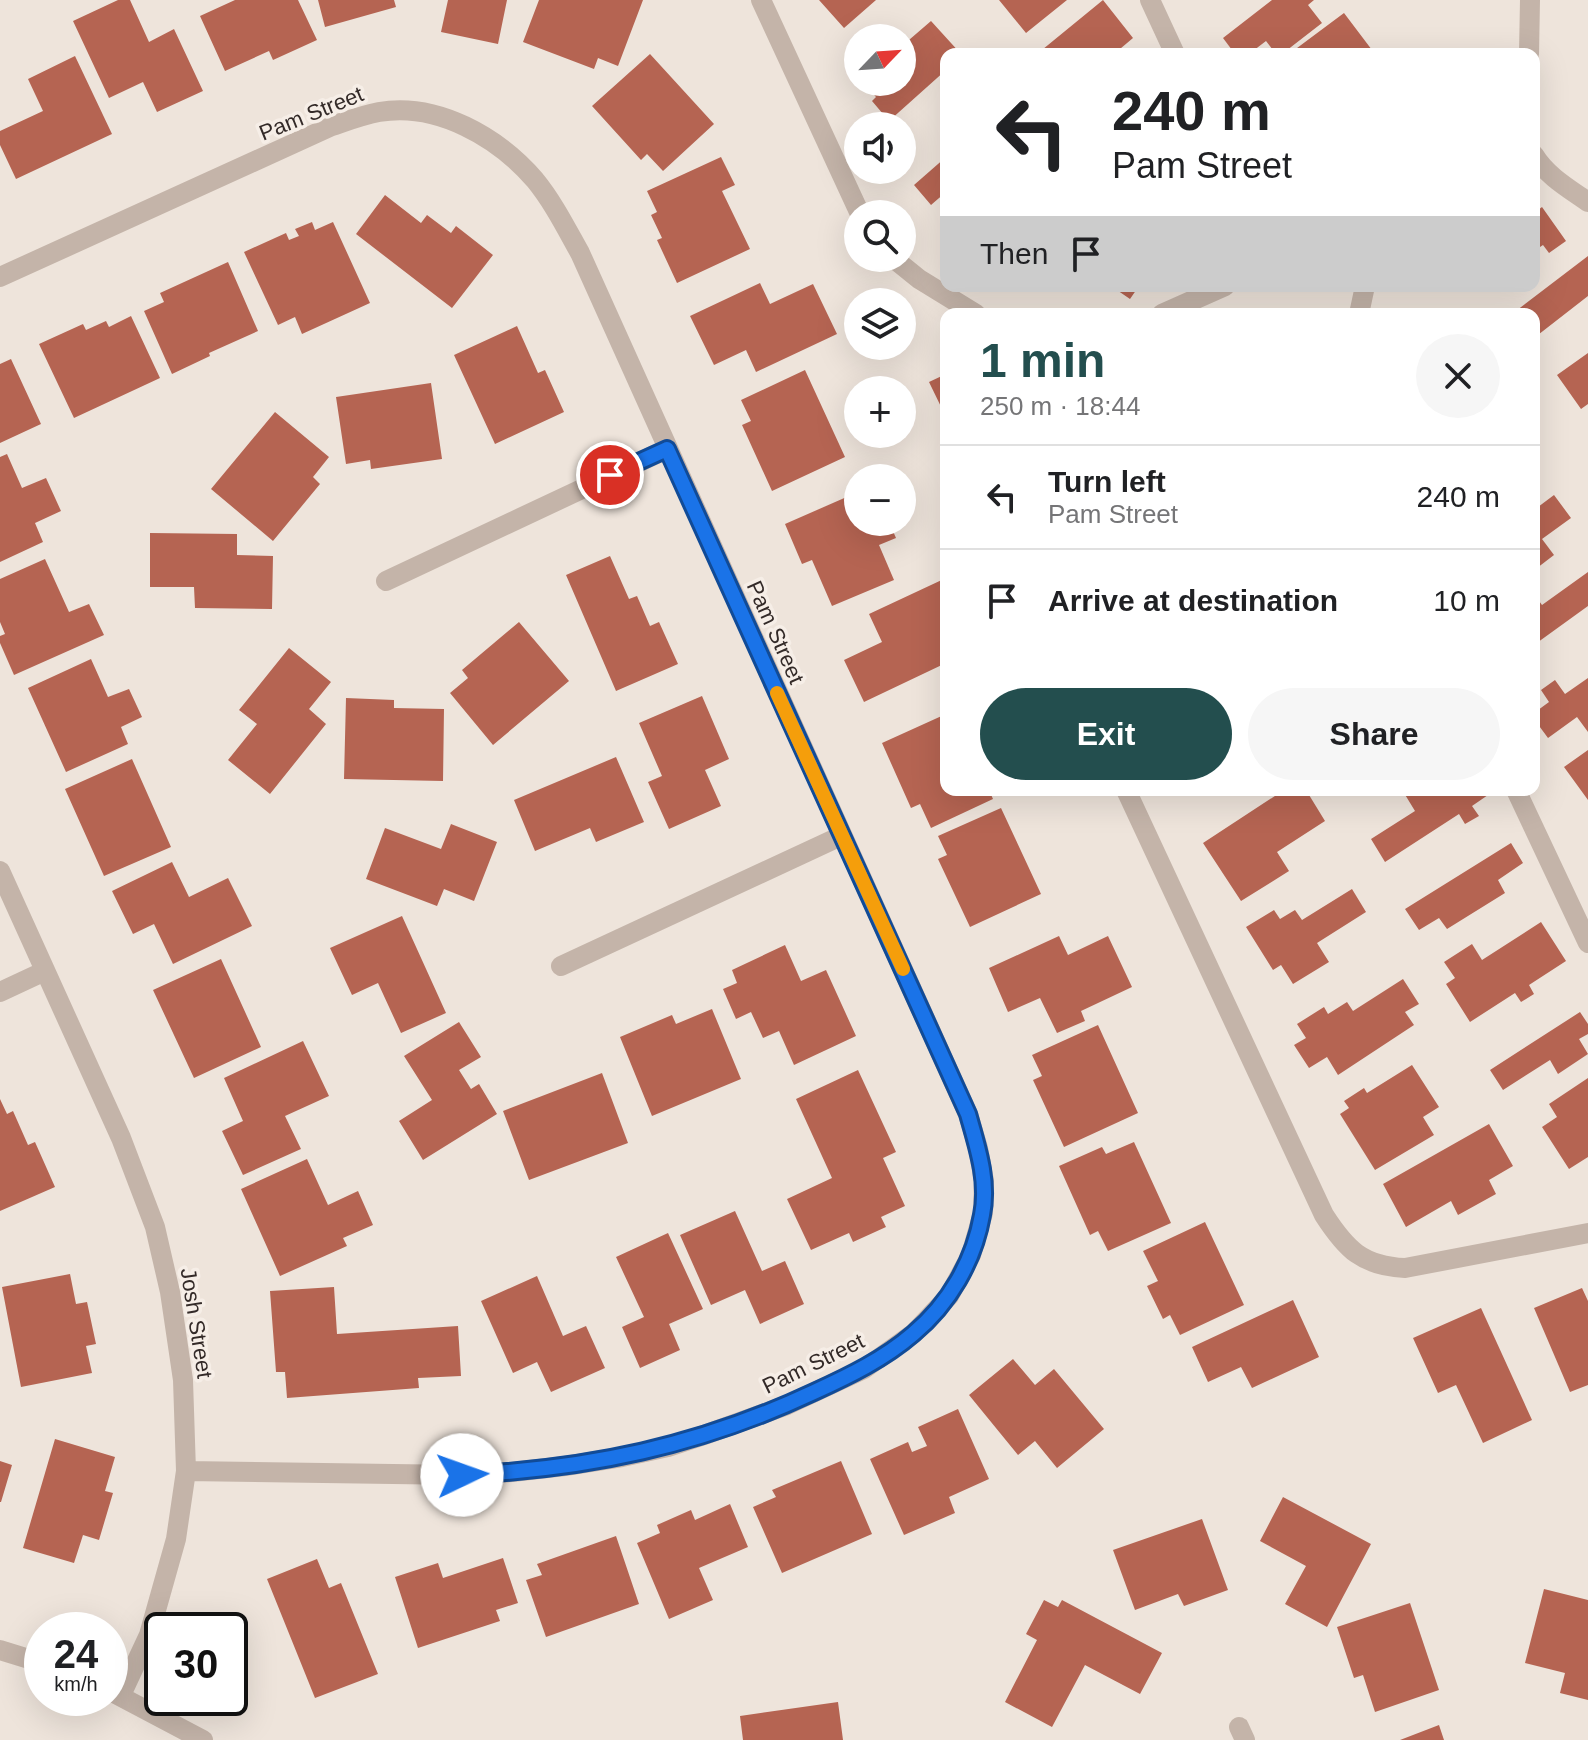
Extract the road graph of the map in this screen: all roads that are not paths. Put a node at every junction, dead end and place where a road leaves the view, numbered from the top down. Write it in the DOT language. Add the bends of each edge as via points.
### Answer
graph roads {
  1 [pos="761,0"];
  2 [pos="1150,0"];
  3 [pos="1530,0"];
  4 [pos="1172,48"];
  5 [pos="1530,48"];
  6 [pos="1540,165"];
  7 [pos="854,200"];
  8 [pos="1588,202"];
  9 [pos="910,272"];
  10 [pos="0,277"];
  11 [pos="940,292"];
  12 [pos="940,292"];
  13 [pos="1212,292"];
  14 [pos="966,308"];
  15 [pos="1176,308"];
  16 [pos="667,449"];
  17 [pos="386,581"];
  18 [pos="1129,796"];
  19 [pos="1519,796"];
  20 [pos="841,836"];
  21 [pos="0,871"];
  22 [pos="1588,943"];
  23 [pos="561,966"];
  24 [pos="45,971"];
  25 [pos="0,992"];
  26 [pos="1588,1233"];
  27 [pos="186,1471"];
  28 [pos="0,1650"];
  29 [pos="24,1657"];
  30 [pos="128,1671"];
  31 [pos="128,1700"];
  32 [pos="203,1740"];
  1 -- 7 [label="street"];
  2 -- 4 [label="street"];
  3 -- 5 [label="street"];
  6 -- 8 [label="street"];
  9 -- 11 [label="street"];
  10 -- 16 [label="street, Pam Street" via="332,126 381,112 434,115 469,128 504,150 560,215"];
  12 -- 14 [label="street"];
  13 -- 15 [label="street"];
  16 -- 17 [label="street"];
  16 -- 20 [label="street, Pam Street"];
  18 -- 26 [label="street" via="1324,1215 1347,1247 1374,1263 1405,1268"];
  19 -- 22 [label="street"];
  20 -- 23 [label="street"];
  20 -- 27 [label="street, Pam Street" via="968,1114 984,1181 983,1213 971,1255 949,1296 914,1333 864,1369 787,1405 668,1447 622,1457 462,1475"];
  21 -- 24 [label="street, Josh Street"];
  24 -- 25 [label="street"];
  24 -- 27 [label="street, Josh Street" via="155,1227 183,1380"];
  27 -- 30 [label="street, Josh Street" via="165,1583 149,1635"];
  28 -- 29 [label="street"];
  31 -- 32 [label="street"];
}
